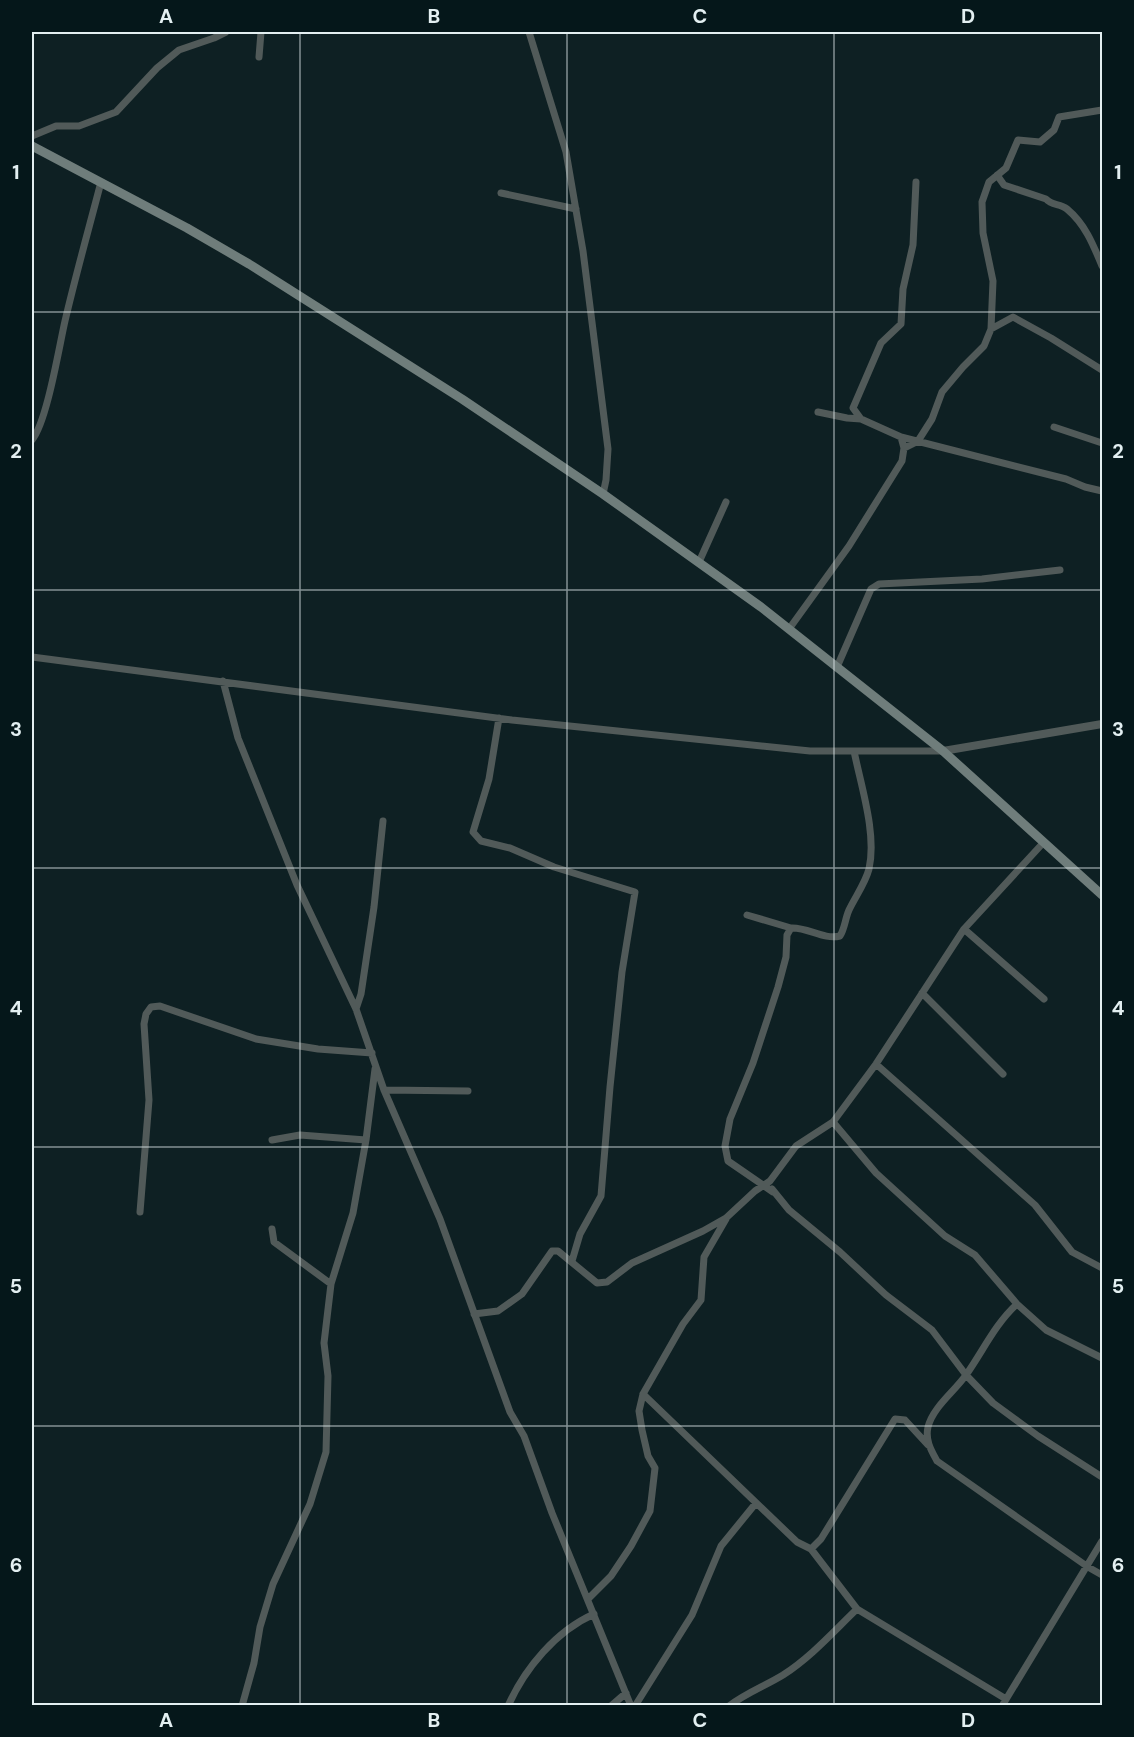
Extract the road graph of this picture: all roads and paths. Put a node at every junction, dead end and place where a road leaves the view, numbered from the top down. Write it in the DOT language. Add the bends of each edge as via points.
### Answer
graph roads {
  1 [pos="226,32"];
  2 [pos="261,32"];
  3 [pos="529,32"];
  4 [pos="259,57"];
  5 [pos="1102,110"];
  6 [pos="32,136"];
  7 [pos="32,146"];
  8 [pos="997,175"];
  9 [pos="101,182"];
  10 [pos="916,182"];
  11 [pos="501,193"];
  12 [pos="576,209"];
  13 [pos="1102,266"];
  14 [pos="991,329"];
  15 [pos="1102,370"];
  16 [pos="818,412"];
  17 [pos="861,419"];
  18 [pos="1054,427"];
  19 [pos="901,437"];
  20 [pos="32,440"];
  21 [pos="918,441"];
  22 [pos="1102,443"];
  23 [pos="904,448"];
  24 [pos="1102,490"];
  25 [pos="603,494"];
  26 [pos="726,502"];
  27 [pos="699,562"];
  28 [pos="1060,570"];
  29 [pos="789,629"];
  30 [pos="32,657"];
  31 [pos="837,667"];
  32 [pos="223,681"];
  33 [pos="499,718"];
  34 [pos="1102,724"];
  35 [pos="854,751"];
  36 [pos="943,751"];
  37 [pos="383,821"];
  38 [pos="1044,843"];
  39 [pos="1102,895"];
  40 [pos="747,915"];
  41 [pos="790,928"];
  42 [pos="964,929"];
  43 [pos="922,993"];
  44 [pos="1044,999"];
  45 [pos="356,1009"];
  46 [pos="372,1053"];
  47 [pos="375,1065"];
  48 [pos="876,1065"];
  49 [pos="1003,1074"];
  50 [pos="384,1090"];
  51 [pos="468,1091"];
  52 [pos="833,1122"];
  53 [pos="272,1140"];
  54 [pos="366,1140"];
  55 [pos="766,1183"];
  56 [pos="140,1212"];
  57 [pos="726,1218"];
  58 [pos="272,1229"];
  59 [pos="573,1261"];
  60 [pos="1102,1268"];
  61 [pos="331,1284"];
  62 [pos="1017,1304"];
  63 [pos="474,1314"];
  64 [pos="1102,1358"];
  65 [pos="966,1375"];
  66 [pos="643,1394"];
  67 [pos="928,1445"];
  68 [pos="1102,1477"];
  69 [pos="756,1503"];
  70 [pos="1102,1541"];
  71 [pos="811,1549"];
  72 [pos="1088,1567"];
  73 [pos="1102,1575"];
  74 [pos="588,1599"];
  75 [pos="857,1609"];
  76 [pos="594,1614"];
  77 [pos="626,1693"];
  78 [pos="1004,1702"];
  79 [pos="242,1706"];
  80 [pos="508,1706"];
  81 [pos="611,1706"];
  82 [pos="633,1706"];
  83 [pos="729,1706"];
  1 -- 6 [label="street" via="179,50 116,112 79,126 56,126"];
  2 -- 4 [label="street"];
  3 -- 12 [label="street" via="566,152"];
  5 -- 8 [label="street" via="1059,117 1054,130 1040,142 1018,141 1006,168"];
  7 -- 9 [label="main road"];
  8 -- 13 [label="street" via="1004,185 1065,207 1086,229"];
  8 -- 14 [label="street" via="989,182 982,202 983,233 993,281"];
  9 -- 20 [label="street" via="45,408"];
  9 -- 25 [label="main road" via="259,270"];
  10 -- 17 [label="street" via="913,245 903,290 901,324 881,343 866,374 853,408"];
  11 -- 12 [label="street"];
  12 -- 25 [label="street" via="608,449"];
  14 -- 15 [label="street" via="1012,317"];
  14 -- 21 [label="street" via="984,346 942,392 932,420"];
  16 -- 17 [label="street"];
  17 -- 19 [label="street"];
  18 -- 22 [label="street"];
  19 -- 21 [label="street"];
  19 -- 23 [label="street"];
  21 -- 23 [label="street"];
  21 -- 24 [label="street"];
  23 -- 29 [label="street" via="902,461 849,546"];
  25 -- 27 [label="main road"];
  26 -- 27 [label="street"];
  27 -- 29 [label="main road"];
  28 -- 31 [label="street" via="879,584 871,589"];
  29 -- 31 [label="main road"];
  30 -- 32 [label="street"];
  31 -- 36 [label="main road"];
  32 -- 33 [label="street"];
  32 -- 45 [label="street" via="238,738 297,885"];
  33 -- 35 [label="street" via="810,751"];
  33 -- 59 [label="street" via="489,779 474,823 475,836 554,867 635,892 622,972 601,1196 580,1234"];
  34 -- 36 [label="street"];
  35 -- 36 [label="street"];
  35 -- 41 [label="street" via="869,827 868,869 840,936 831,938"];
  36 -- 38 [label="main road"];
  37 -- 45 [label="street" via="374,907"];
  38 -- 39 [label="main road"];
  38 -- 42 [label="street"];
  40 -- 41 [label="street"];
  41 -- 55 [label="street" via="778,987 730,1119 724,1146 728,1161"];
  42 -- 43 [label="street"];
  42 -- 44 [label="street"];
  43 -- 48 [label="street"];
  43 -- 49 [label="street"];
  45 -- 46 [label="street"];
  46 -- 47 [label="street"];
  46 -- 56 [label="street" via="256,1039 160,1006 151,1007 144,1024 149,1100"];
  47 -- 50 [label="street"];
  47 -- 54 [label="street"];
  48 -- 52 [label="street"];
  48 -- 60 [label="street" via="1035,1205 1072,1252"];
  50 -- 51 [label="street"];
  50 -- 63 [label="street" via="440,1219"];
  52 -- 55 [label="street" via="796,1146"];
  52 -- 62 [label="street" via="876,1173 945,1236 975,1255"];
  53 -- 54 [label="street" via="300,1135"];
  54 -- 61 [label="street" via="352,1213"];
  55 -- 57 [label="street"];
  55 -- 65 [label="street" via="789,1210 932,1330"];
  57 -- 59 [label="street" via="632,1263 607,1282 597,1283"];
  57 -- 66 [label="street" via="704,1257 701,1300"];
  58 -- 61 [label="street" via="274,1242"];
  59 -- 63 [label="street" via="552,1251 522,1294 498,1311"];
  61 -- 79 [label="street" via="324,1343 328,1376 326,1452 310,1504 273,1584"];
  62 -- 64 [label="street" via="1046,1329"];
  62 -- 65 [label="street" via="1005,1315"];
  63 -- 74 [label="street"];
  65 -- 67 [label="street" via="932,1417 927,1430"];
  65 -- 68 [label="street" via="993,1403"];
  66 -- 69 [label="street"];
  66 -- 74 [label="street" via="639,1411 654,1468 650,1511 611,1576"];
  67 -- 71 [label="street" via="905,1420 895,1419"];
  67 -- 72 [label="street" via="937,1461"];
  69 -- 71 [label="street" via="797,1542"];
  69 -- 82 [label="street" via="722,1546 692,1615"];
  70 -- 72 [label="street"];
  71 -- 75 [label="street"];
  72 -- 73 [label="street"];
  72 -- 78 [label="street"];
  74 -- 76 [label="street"];
  75 -- 78 [label="street"];
  75 -- 83 [label="street" via="782,1676"];
  76 -- 77 [label="street"];
  76 -- 80 [label="street" via="554,1641"];
  77 -- 81 [label="street"];
  77 -- 82 [label="street"];
}
